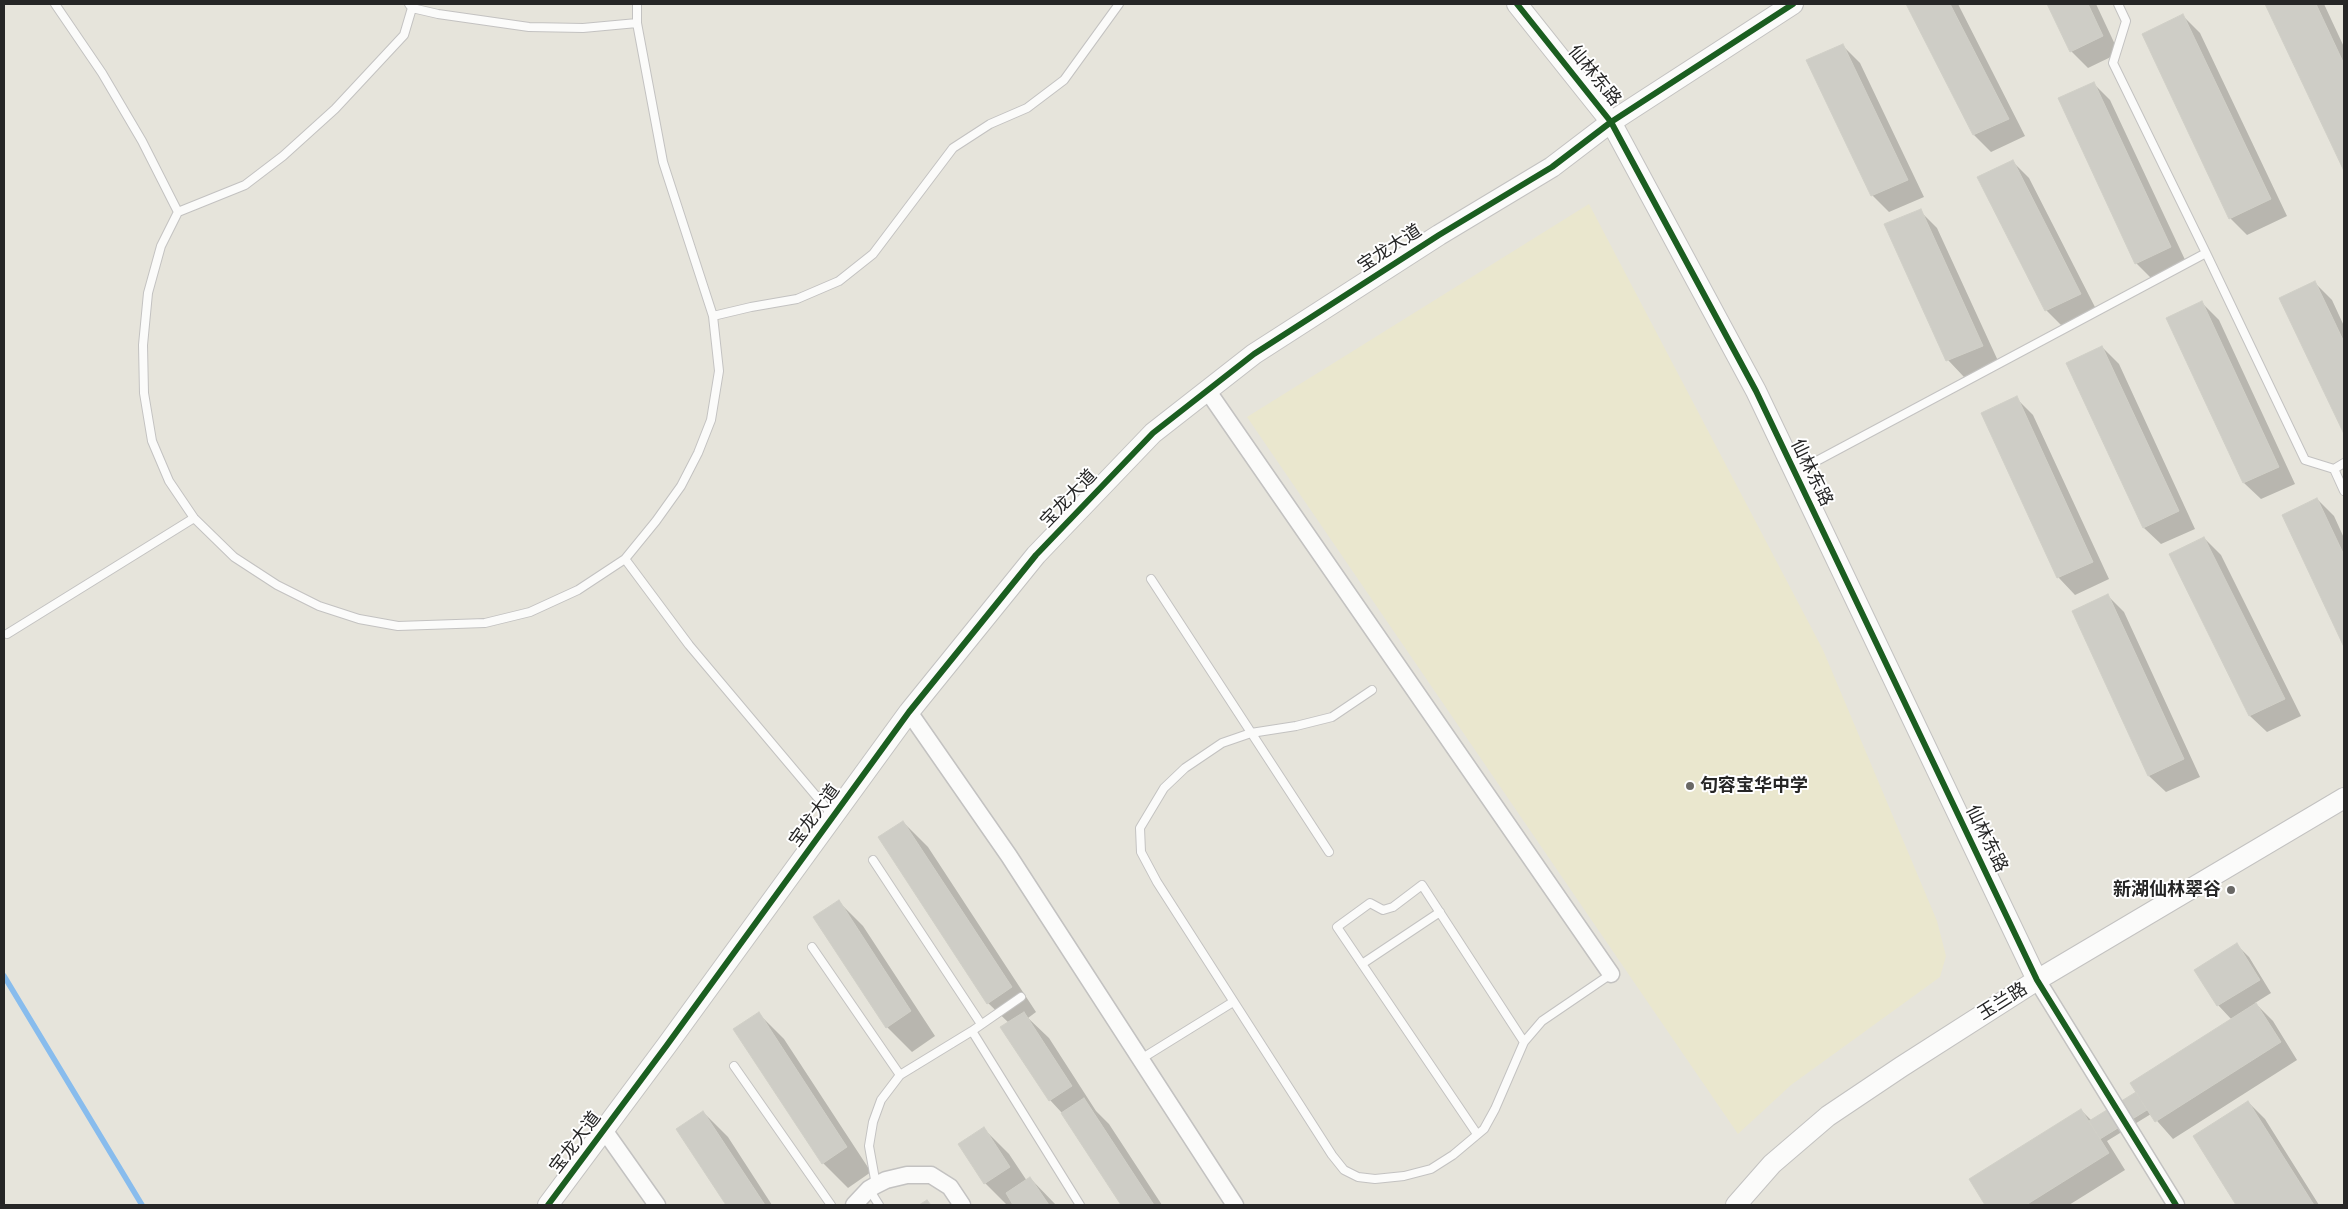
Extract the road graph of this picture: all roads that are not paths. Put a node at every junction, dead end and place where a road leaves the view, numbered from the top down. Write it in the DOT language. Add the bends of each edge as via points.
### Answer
graph roads {
  1 [pos="55,4"];
  2 [pos="637,4"];
  3 [pos="1119,4"];
  4 [pos="1517,4"];
  5 [pos="1793,4"];
  6 [pos="2118,4"];
  7 [pos="411,6"];
  8 [pos="637,23"];
  9 [pos="1611,122"];
  10 [pos="178,212"];
  11 [pos="2206,253"];
  12 [pos="713,316"];
  13 [pos="1207,390"];
  14 [pos="2344,463"];
  15 [pos="2334,470"];
  16 [pos="1794,473"];
  17 [pos="2344,491"];
  18 [pos="194,518"];
  19 [pos="625,559"];
  20 [pos="1151,578"];
  21 [pos="7,634"];
  22 [pos="1372,690"];
  23 [pos="909,712"];
  24 [pos="1251,733"];
  25 [pos="2344,798"];
  26 [pos="833,816"];
  27 [pos="1329,852"];
  28 [pos="873,860"];
  29 [pos="1440,912"];
  30 [pos="812,947"];
  31 [pos="1362,964"];
  32 [pos="1612,974"];
  33 [pos="2037,980"];
  34 [pos="1021,997"];
  35 [pos="1233,1002"];
  36 [pos="981,1024"];
  37 [pos="972,1031"];
  38 [pos="1524,1042"];
  39 [pos="1141,1059"];
  40 [pos="734,1066"];
  41 [pos="900,1075"];
  42 [pos="604,1130"];
  43 [pos="1477,1134"];
  44 [pos="873,1187"];
  45 [pos="548,1205"];
  46 [pos="657,1205"];
  47 [pos="831,1205"];
  48 [pos="854,1205"];
  49 [pos="880,1205"];
  50 [pos="962,1205"];
  51 [pos="1080,1205"];
  52 [pos="1234,1205"];
  53 [pos="1736,1205"];
  54 [pos="2176,1205"];
  1 -- 10 [label="lane" via="117,99"];
  2 -- 8 [label="lane"];
  3 -- 12 [label="lane" via="1064,80 1027,108 990,124 953,148 873,254 839,281 797,299"];
  4 -- 9 [label="street, 仙林东路"];
  5 -- 9 [label="street, 宝龙大道"];
  6 -- 11 [label="lane" via="2126,20 2113,63"];
  7 -- 8 [label="lane" via="438,14 529,27 583,28"];
  7 -- 10 [label="lane" via="404,35 335,109 283,156 245,185"];
  8 -- 12 [label="lane" via="663,162"];
  9 -- 13 [label="street, 宝龙大道" via="1552,167 1254,354"];
  9 -- 16 [label="street, 仙林东路" via="1756,392"];
  10 -- 18 [label="lane" via="161,246 148,293 143,345 144,393 152,441 170,482"];
  11 -- 15 [label="lane" via="2305,460"];
  11 -- 16 [label="lane"];
  12 -- 19 [label="lane" via="719,371 711,420 680,486"];
  13 -- 23 [label="street, 宝龙大道" via="1153,433 1036,555"];
  13 -- 32 [label="street"];
  14 -- 15 [label="lane"];
  15 -- 17 [label="lane"];
  16 -- 33 [label="street, 仙林东路"];
  18 -- 19 [label="lane" via="234,557 277,585 319,606 398,626 485,623 530,612 578,590"];
  18 -- 21 [label="lane"];
  19 -- 26 [label="lane" via="689,645"];
  20 -- 24 [label="lane"];
  22 -- 24 [label="lane" via="1332,716"];
  23 -- 26 [label="street, 宝龙大道"];
  23 -- 39 [label="street" via="1009,856"];
  24 -- 27 [label="lane"];
  24 -- 35 [label="lane" via="1222,743 1185,768 1164,788 1140,828 1141,852 1157,882"];
  25 -- 33 [label="street, 玉兰路"];
  26 -- 42 [label="street, 宝龙大道"];
  28 -- 36 [label="lane"];
  29 -- 31 [label="lane"];
  29 -- 31 [label="lane" via="1422,885 1393,907 1383,910 1370,903 1336,927"];
  29 -- 38 [label="lane"];
  30 -- 41 [label="lane"];
  31 -- 43 [label="lane"];
  32 -- 38 [label="lane" via="1542,1021"];
  33 -- 53 [label="street, 玉兰路" via="1828,1116 1772,1164"];
  33 -- 54 [label="street"];
  34 -- 36 [label="lane"];
  35 -- 39 [label="lane"];
  35 -- 43 [label="lane" via="1344,1170 1358,1177 1375,1179 1431,1169"];
  36 -- 37 [label="lane"];
  37 -- 41 [label="lane"];
  37 -- 51 [label="lane"];
  38 -- 43 [label="lane" via="1495,1110 1484,1129"];
  39 -- 52 [label="street"];
  40 -- 47 [label="lane"];
  41 -- 44 [label="lane" via="881,1100 873,1122 869,1146"];
  42 -- 45 [label="street, 宝龙大道"];
  42 -- 46 [label="street"];
  44 -- 48 [label="street"];
  44 -- 49 [label="lane"];
  44 -- 50 [label="street" via="907,1174 931,1175 950,1187"];
}
